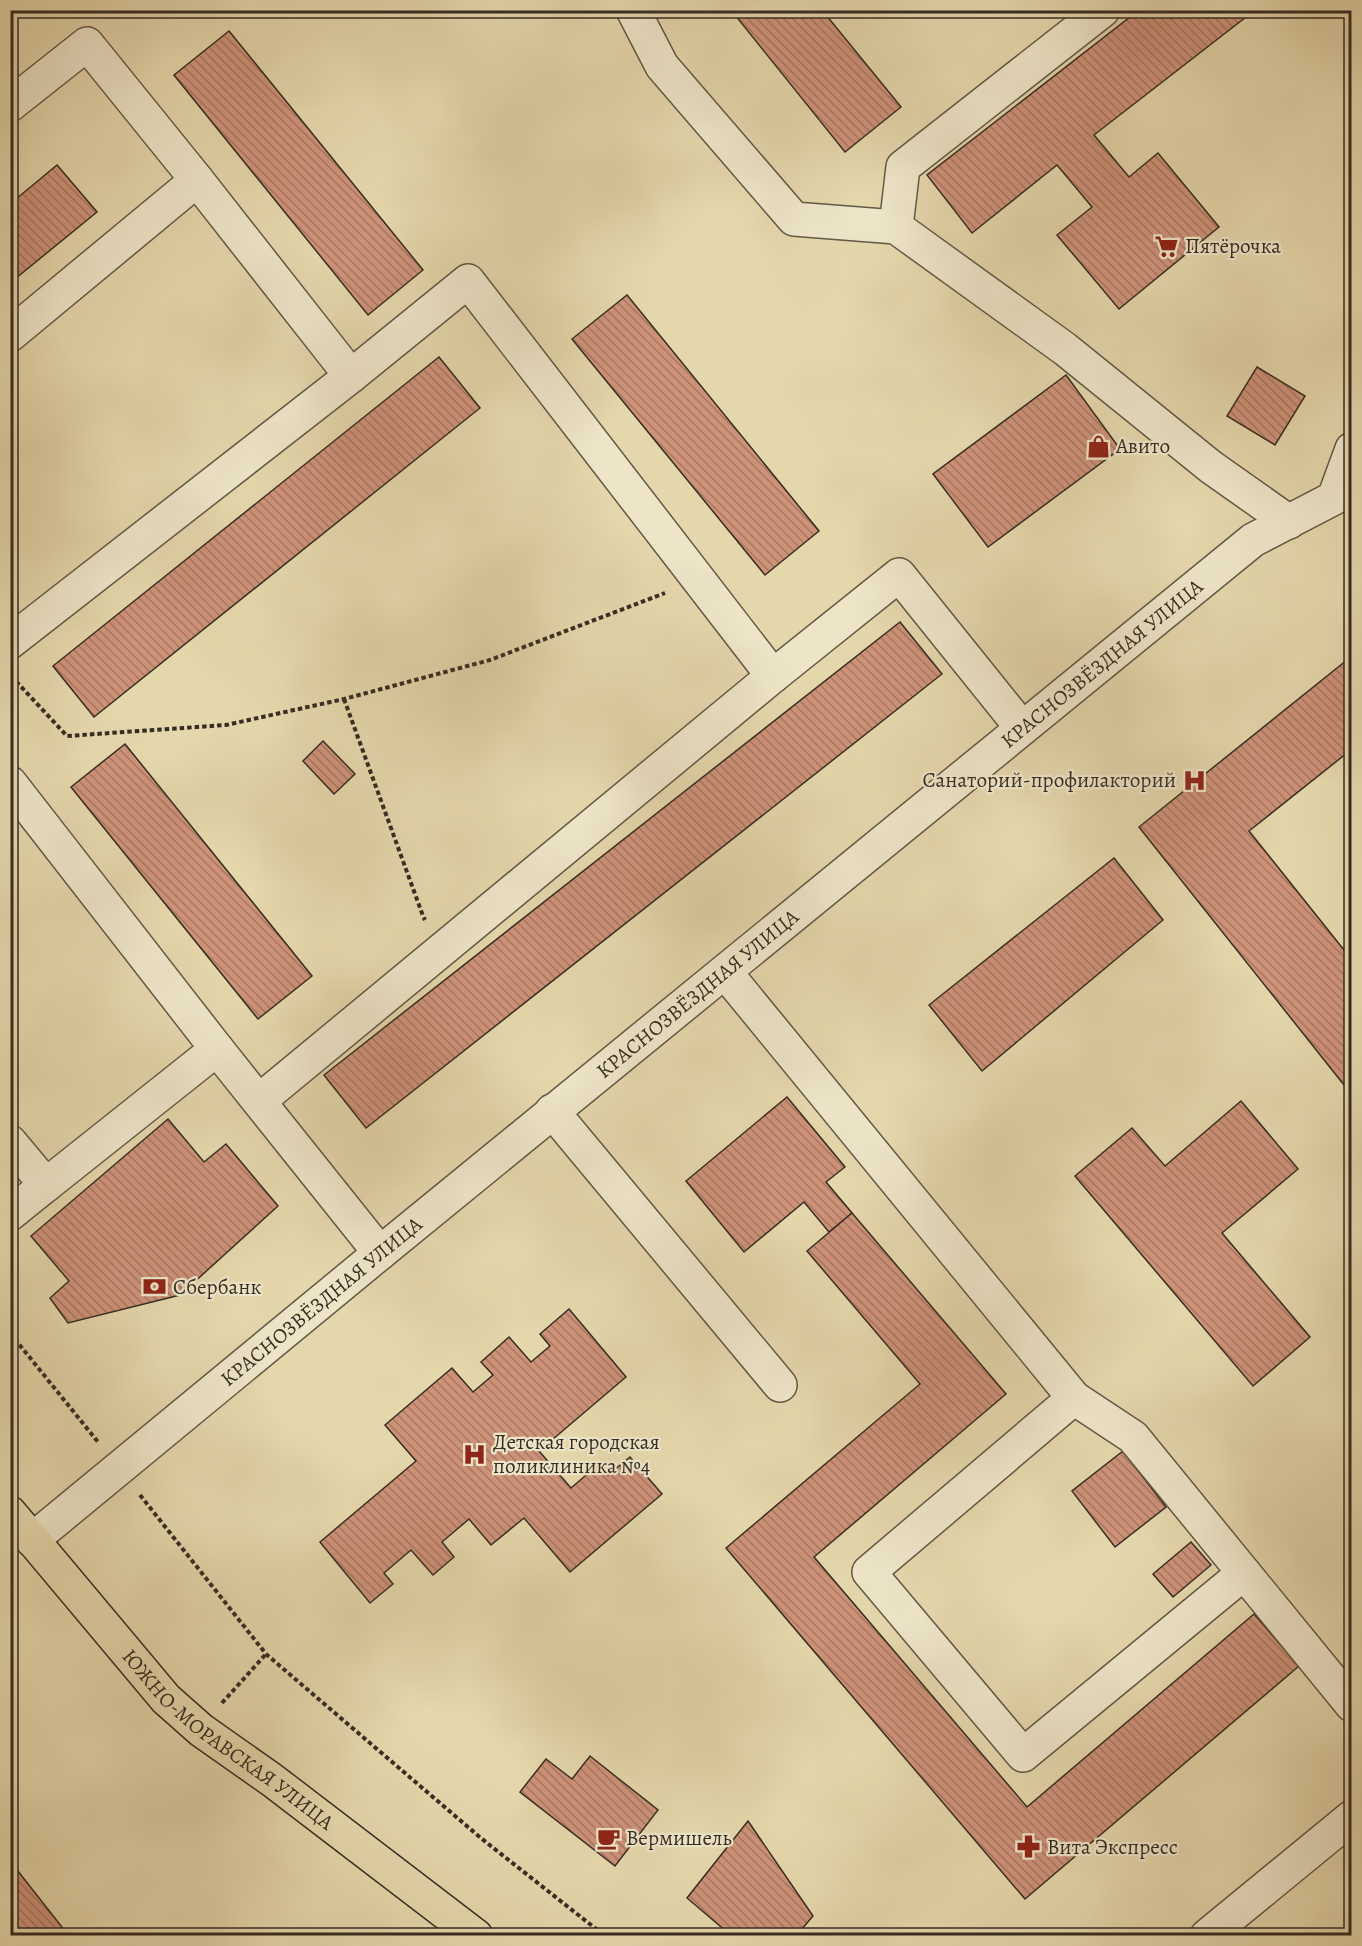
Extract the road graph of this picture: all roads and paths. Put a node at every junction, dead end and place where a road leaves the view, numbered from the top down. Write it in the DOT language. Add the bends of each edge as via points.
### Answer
graph roads {
  1 [pos="613,10"];
  2 [pos="633,10"];
  3 [pos="1103,10"];
  4 [pos="663,66"];
  5 [pos="10,105"];
  6 [pos="197,180"];
  7 [pos="896,227"];
  8 [pos="10,335"];
  9 [pos="351,376"];
  10 [pos="1352,449"];
  11 [pos="1343,502"];
  12 [pos="1289,522"];
  13 [pos="700,580"];
  14 [pos="10,642"];
  15 [pos="10,675"];
  16 [pos="773,676"];
  17 [pos="344,699"];
  18 [pos="1022,728"];
  19 [pos="10,783"];
  20 [pos="423,916"];
  21 [pos="725,972"];
  22 [pos="217,1049"];
  23 [pos="259,1101"];
  24 [pos="552,1111"];
  25 [pos="10,1142"];
  26 [pos="46,1185"];
  27 [pos="10,1214"];
  28 [pos="380,1253"];
  29 [pos="10,1333"];
  30 [pos="780,1385"];
  31 [pos="1074,1398"];
  32 [pos="120,1469"];
  33 [pos="10,1513"];
  34 [pos="32,1540"];
  35 [pos="1244,1574"];
  36 [pos="266,1654"];
  37 [pos="1352,1705"];
  38 [pos="201,1730"];
  39 [pos="1352,1817"];
  40 [pos="1240,1925"];
  41 [pos="476,1935"];
  42 [pos="605,1935"];
  43 [pos="1208,1935"];
  1 -- 4 [label="street"];
  2 -- 4 [label="street"];
  3 -- 7 [label="street" via="903,167"];
  4 -- 7 [label="street" via="794,219"];
  5 -- 6 [label="street" via="87,44"];
  6 -- 8 [label="street"];
  6 -- 9 [label="street"];
  7 -- 12 [label="street" via="1065,349 1211,467"];
  9 -- 13 [label="street" via="468,281"];
  9 -- 14 [label="street"];
  10 -- 11 [label="street, КРАСНОЗВЁЗДНАЯ УЛИЦА"];
  11 -- 12 [label="street, КРАСНОЗВЁЗДНАЯ УЛИЦА"];
  12 -- 18 [label="street, КРАСНОЗВЁЗДНАЯ УЛИЦА" via="1253,540"];
  13 -- 16 [label="street"];
  13 -- 17 [label="path" via="490,660"];
  15 -- 17 [label="path" via="67,736 226,725"];
  16 -- 18 [label="street" via="899,575"];
  16 -- 23 [label="street"];
  17 -- 20 [label="path"];
  18 -- 21 [label="street, КРАСНОЗВЁЗДНАЯ УЛИЦА"];
  19 -- 22 [label="street"];
  21 -- 24 [label="street, КРАСНОЗВЁЗДНАЯ УЛИЦА"];
  21 -- 31 [label="street"];
  22 -- 23 [label="street"];
  22 -- 26 [label="street"];
  23 -- 28 [label="street"];
  24 -- 28 [label="street, КРАСНОЗВЁЗДНАЯ УЛИЦА"];
  24 -- 30 [label="street"];
  25 -- 26 [label="street"];
  26 -- 27 [label="street"];
  28 -- 32 [label="street, КРАСНОЗВЁЗДНАЯ УЛИЦА"];
  29 -- 32 [label="path"];
  31 -- 35 [label="street" via="1133,1437"];
  31 -- 35 [label="street" via="869,1572 1023,1755"];
  32 -- 34 [label="street, КРАСНОЗВЁЗДНАЯ УЛИЦА"];
  32 -- 36 [label="path"];
  33 -- 34 [label="main road, ЮЖНО-МОРАВСКАЯ УЛИЦА"];
  34 -- 38 [label="main road, ЮЖНО-МОРАВСКАЯ УЛИЦА" via="166,1699"];
  35 -- 37 [label="street"];
  36 -- 38 [label="path"];
  36 -- 42 [label="path" via="482,1839"];
  38 -- 41 [label="main road, ЮЖНО-МОРАВСКАЯ УЛИЦА"];
  39 -- 40 [label="street"];
  40 -- 43 [label="street"];
}
